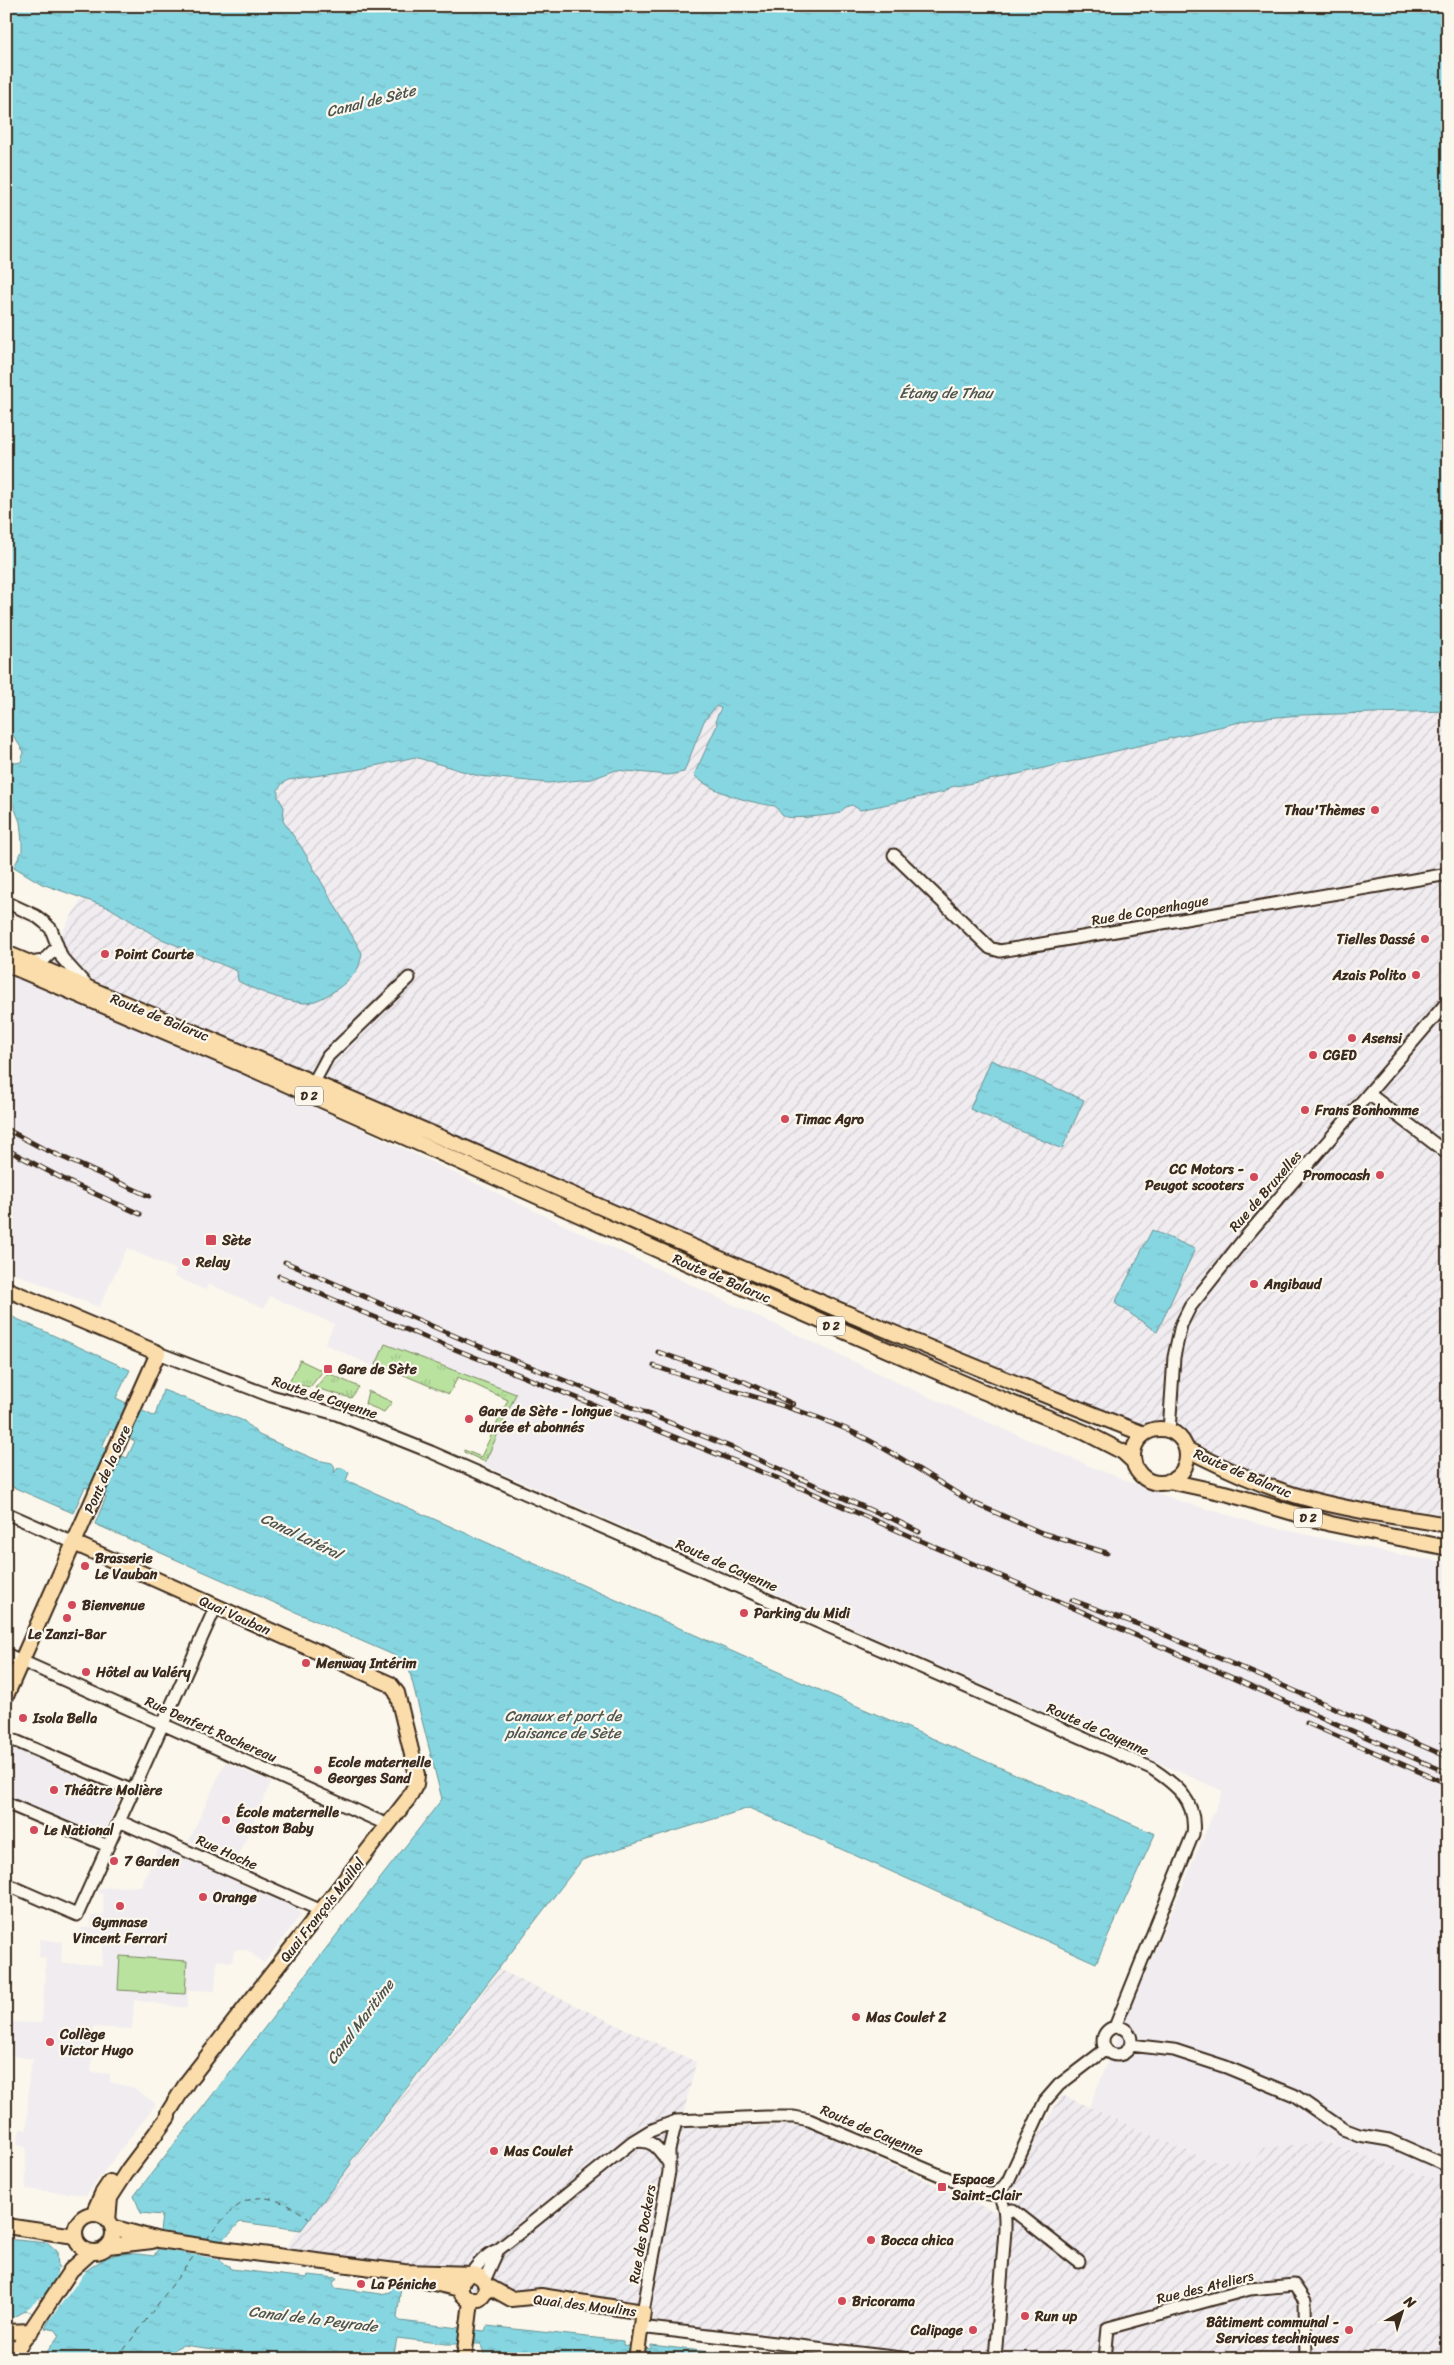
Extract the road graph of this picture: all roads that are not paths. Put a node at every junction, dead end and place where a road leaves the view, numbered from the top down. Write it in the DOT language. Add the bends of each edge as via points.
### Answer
graph roads {
  1 [pos="894,855"];
  2 [pos="1448,874"];
  3 [pos="6,902"];
  4 [pos="6,953"];
  5 [pos="57,953"];
  6 [pos="31,963"];
  7 [pos="6,964"];
  8 [pos="49,977"];
  9 [pos="409,978"];
  10 [pos="90,988"];
  11 [pos="1448,1001"];
  12 [pos="314,1082"];
  13 [pos="1368,1094"];
  14 [pos="308,1095"];
  15 [pos="1448,1154"];
  16 [pos="6,1282"];
  17 [pos="6,1289"];
  18 [pos="86,1323"];
  19 [pos="158,1353"];
  20 [pos="1169,1431"];
  21 [pos="1144,1434"];
  22 [pos="1186,1449"];
  23 [pos="1134,1462"];
  24 [pos="1169,1481"];
  25 [pos="6,1513"];
  26 [pos="1448,1525"];
  27 [pos="74,1543"];
  28 [pos="1448,1548"];
  29 [pos="216,1606"];
  30 [pos="6,1654"];
  31 [pos="22,1660"];
  32 [pos="394,1689"];
  33 [pos="6,1696"];
  34 [pos="163,1724"];
  35 [pos="6,1736"];
  36 [pos="132,1792"];
  37 [pos="6,1803"];
  38 [pos="119,1821"];
  39 [pos="388,1825"];
  40 [pos="108,1846"];
  41 [pos="6,1884"];
  42 [pos="322,1911"];
  43 [pos="1115,2028"];
  44 [pos="1130,2045"];
  45 [pos="1106,2049"];
  46 [pos="168,2113"];
  47 [pos="676,2121"];
  48 [pos="632,2142"];
  49 [pos="668,2162"];
  50 [pos="1448,2166"];
  51 [pos="997,2193"];
  52 [pos="1005,2211"];
  53 [pos="93,2214"];
  54 [pos="110,2224"];
  55 [pos="6,2226"];
  56 [pos="76,2240"];
  57 [pos="159,2240"];
  58 [pos="108,2246"];
  59 [pos="498,2250"];
  60 [pos="91,2252"];
  61 [pos="1079,2262"];
  62 [pos="71,2270"];
  63 [pos="404,2272"];
  64 [pos="469,2275"];
  65 [pos="485,2283"];
  66 [pos="460,2290"];
  67 [pos="471,2301"];
  68 [pos="643,2312"];
  69 [pos="640,2327"];
  70 [pos="31,2331"];
  71 [pos="6,2332"];
  72 [pos="6,2342"];
  73 [pos="465,2354"];
  74 [pos="10,2357"];
  75 [pos="636,2359"];
  76 [pos="910,2359"];
  77 [pos="995,2359"];
  78 [pos="1105,2359"];
  79 [pos="1306,2359"];
  1 -- 2 [label="street, Rue de Copenhague" via="990,948 1000,951"];
  3 -- 5 [label="street" via="45,923 51,929"];
  4 -- 6 [label="main road, Route de Balaruc / D 2"];
  5 -- 6 [label="street"];
  5 -- 8 [label="street" via="49,966"];
  5 -- 10 [label="street"];
  6 -- 8 [label="main road, Route de Balaruc / D 2"];
  7 -- 8 [label="main road, Route de Balaruc / D 2"];
  8 -- 10 [label="main road, Route de Balaruc / D 2"];
  8 -- 14 [label="main road, Route de Balaruc / D 2"];
  9 -- 12 [label="street" via="328,1056"];
  10 -- 12 [label="main road, Route de Balaruc / D 2"];
  11 -- 13 [label="street, Rue de Bruxelles"];
  12 -- 14 [label="main road, D 2"];
  12 -- 21 [label="main road, Route de Balaruc / D 2" via="851,1316"];
  13 -- 15 [label="street"];
  13 -- 20 [label="street, Rue de Bruxelles" via="1190,1306 1181,1325 1174,1357"];
  14 -- 23 [label="main road, Route de Balaruc / D 2" via="976,1389 1086,1433 1123,1452"];
  16 -- 18 [label="main road" via="78,1314"];
  17 -- 18 [label="main road"];
  18 -- 19 [label="main road"];
  19 -- 27 [label="main road, Pont de la Gare"];
  19 -- 43 [label="street, Route de Cayenne" via="271,1396 336,1414 431,1452 1126,1757 1178,1786 1194,1815 1194,1834"];
  20 -- 21 [label="main road" via="1156,1429"];
  20 -- 22 [label="main road" via="1180,1438"];
  21 -- 23 [label="main road" via="1134,1450"];
  22 -- 24 [label="main road" via="1184,1468"];
  22 -- 26 [label="main road, Route de Balaruc / D 2" via="1237,1474 1304,1498"];
  23 -- 24 [label="main road" via="1140,1474 1150,1481"];
  24 -- 28 [label="main road, Route de Balaruc / D 2" via="1229,1494 1331,1524"];
  25 -- 27 [label="street"];
  27 -- 29 [label="main road, Quai Vauban"];
  27 -- 31 [label="main road, Pont de la Gare"];
  29 -- 32 [label="main road, Quai Vauban" via="373,1676"];
  29 -- 34 [label="street"];
  30 -- 31 [label="street, Rue Denfert Rochereau"];
  31 -- 33 [label="main road, Pont de la Gare"];
  31 -- 34 [label="street, Rue Denfert Rochereau"];
  32 -- 39 [label="main road, Quai François Maillol" via="418,1776 414,1789"];
  34 -- 36 [label="street"];
  34 -- 39 [label="street, Rue Denfert Rochereau"];
  35 -- 36 [label="street"];
  36 -- 38 [label="street"];
  37 -- 40 [label="street"];
  38 -- 40 [label="street"];
  38 -- 42 [label="street, Rue Hoche"];
  39 -- 42 [label="main road, Quai François Maillol"];
  40 -- 41 [label="street" via="77,1915"];
  42 -- 46 [label="main road, Quai François Maillol" via="188,2082"];
  43 -- 44 [label="street" via="1129,2034"];
  43 -- 45 [label="street, Route de Cayenne" via="1106,2033"];
  44 -- 45 [label="street" via="1119,2055"];
  44 -- 50 [label="street" via="1174,2050 1226,2067 1294,2095 1343,2129 1389,2140"];
  45 -- 51 [label="street" via="1059,2085 1045,2101 1011,2175"];
  46 -- 53 [label="main road, Quai François Maillol" via="108,2185"];
  46 -- 54 [label="main road, Quai François Maillol" via="110,2198"];
  47 -- 48 [label="street, Route de Cayenne"];
  47 -- 49 [label="street, Rue des Dockers"];
  47 -- 51 [label="street, Route de Cayenne" via="766,2117 810,2120 973,2190 989,2195"];
  48 -- 49 [label="street" via="652,2142"];
  48 -- 59 [label="street, Route de Cayenne"];
  49 -- 68 [label="street, Rue des Dockers" via="669,2172"];
  51 -- 52 [label="street"];
  52 -- 61 [label="street" via="1013,2210"];
  52 -- 77 [label="street"];
  53 -- 54 [label="main road"];
  53 -- 56 [label="main road" via="77,2224"];
  54 -- 57 [label="main road"];
  54 -- 58 [label="main road" via="113,2237"];
  55 -- 56 [label="main road"];
  56 -- 60 [label="main road"];
  56 -- 62 [label="main road"];
  57 -- 58 [label="main road"];
  57 -- 63 [label="main road"];
  58 -- 60 [label="main road"];
  59 -- 64 [label="street, Route de Cayenne" via="493,2251"];
  59 -- 65 [label="street, Route de Cayenne"];
  60 -- 62 [label="main road"];
  62 -- 70 [label="main road"];
  63 -- 64 [label="main road"];
  63 -- 66 [label="main road" via="416,2279"];
  64 -- 65 [label="main road" via="478,2276"];
  64 -- 66 [label="main road" via="462,2280"];
  65 -- 67 [label="main road" via="482,2297"];
  65 -- 68 [label="main road, Quai des Moulins" via="511,2299 541,2296"];
  66 -- 67 [label="main road"];
  67 -- 73 [label="main road"];
  68 -- 69 [label="main road, Quai des Moulins"];
  69 -- 75 [label="main road"];
  69 -- 76 [label="street, Quai des Moulins"];
  70 -- 71 [label="main road"];
  70 -- 74 [label="main road"];
  72 -- 74 [label="street" via="10,2345"];
  78 -- 79 [label="street, Rue des Ateliers" via="1108,2328 1250,2289 1294,2285 1305,2301"];
}
